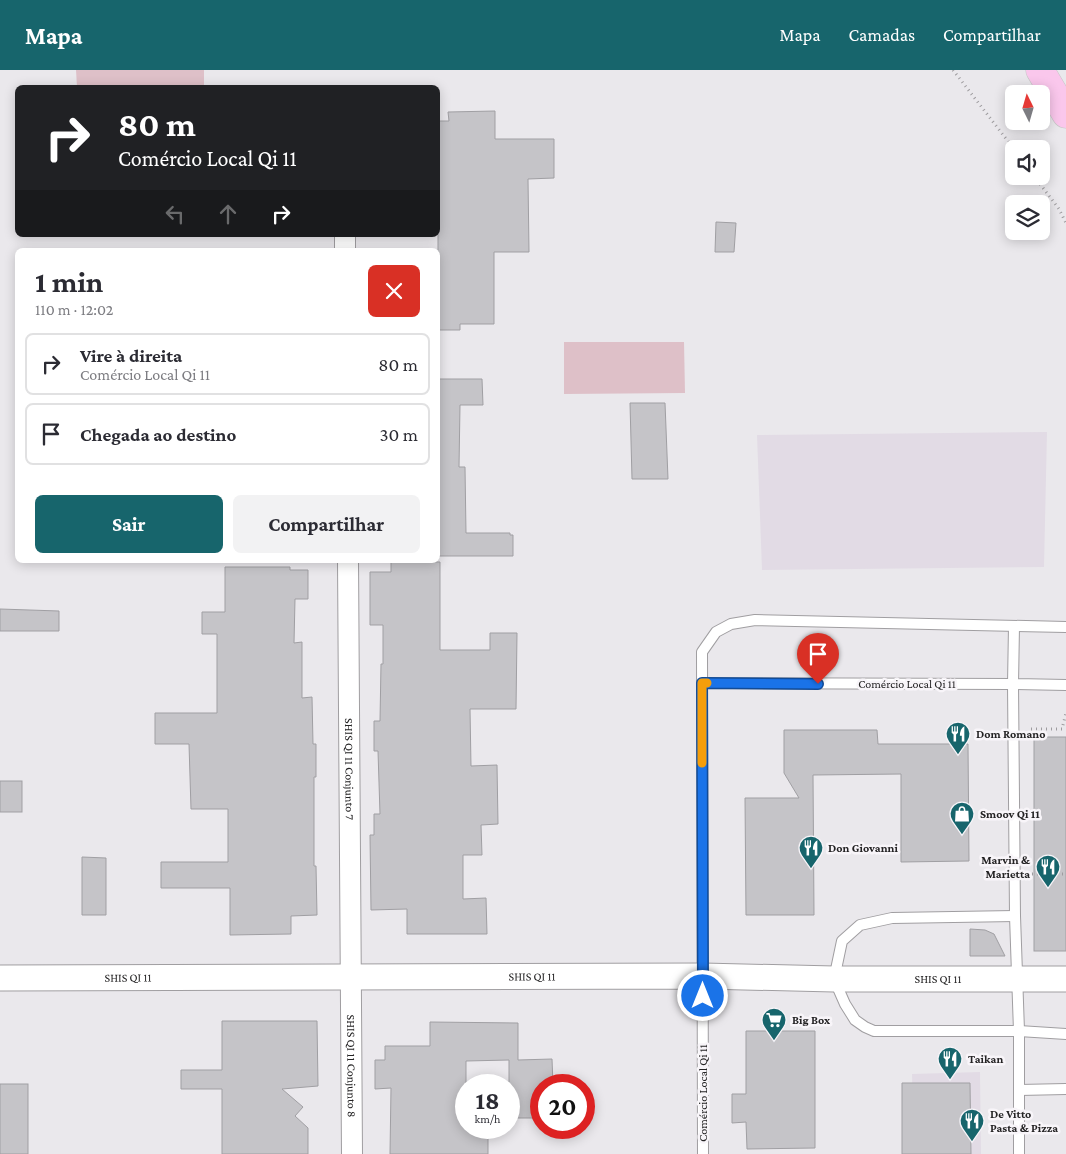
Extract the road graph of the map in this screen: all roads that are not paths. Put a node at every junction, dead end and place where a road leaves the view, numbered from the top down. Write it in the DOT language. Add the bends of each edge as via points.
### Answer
graph roads {
  1 [pos="1040,70"];
  2 [pos="1066,114"];
  3 [pos="348,563"];
  4 [pos="1014,626"];
  5 [pos="1066,627"];
  6 [pos="702,683"];
  7 [pos="1013,684"];
  8 [pos="1066,685"];
  9 [pos="1015,916"];
  10 [pos="703,976"];
  11 [pos="0,978"];
  12 [pos="350,978"];
  13 [pos="834,979"];
  14 [pos="1066,979"];
  15 [pos="1019,980"];
  16 [pos="1020,1031"];
  17 [pos="1066,1034"];
  18 [pos="1066,1089"];
  19 [pos="1019,1090"];
  20 [pos="352,1154"];
  21 [pos="704,1154"];
  22 [pos="1019,1154"];
  1 -- 2 [label="main road"];
  3 -- 12 [label="street, SHIS QI 11 Conjunto 7"];
  4 -- 5 [label="lane"];
  4 -- 6 [label="lane" via="755,620 731,624 716,632 702,652"];
  4 -- 7 [label="lane"];
  6 -- 7 [label="lane, Comércio Local Qi 11"];
  6 -- 10 [label="lane, Comércio Local Qi 11"];
  7 -- 8 [label="lane, Comércio Local Qi 11"];
  7 -- 9 [label="lane"];
  9 -- 13 [label="lane" via="892,918 860,925 842,941"];
  9 -- 15 [label="lane"];
  10 -- 12 [label="street, SHIS QI 11"];
  10 -- 13 [label="street, SHIS QI 11"];
  10 -- 21 [label="lane, Comércio Local Qi 11"];
  11 -- 12 [label="street, SHIS QI 11"];
  12 -- 20 [label="street, SHIS QI 11 Conjunto 8"];
  13 -- 15 [label="street, SHIS QI 11"];
  13 -- 16 [label="lane" via="855,1020 874,1030"];
  14 -- 15 [label="street, SHIS QI 11"];
  15 -- 16 [label="lane"];
  16 -- 17 [label="lane"];
  16 -- 19 [label="lane"];
  18 -- 19 [label="lane"];
  19 -- 22 [label="lane"];
}
